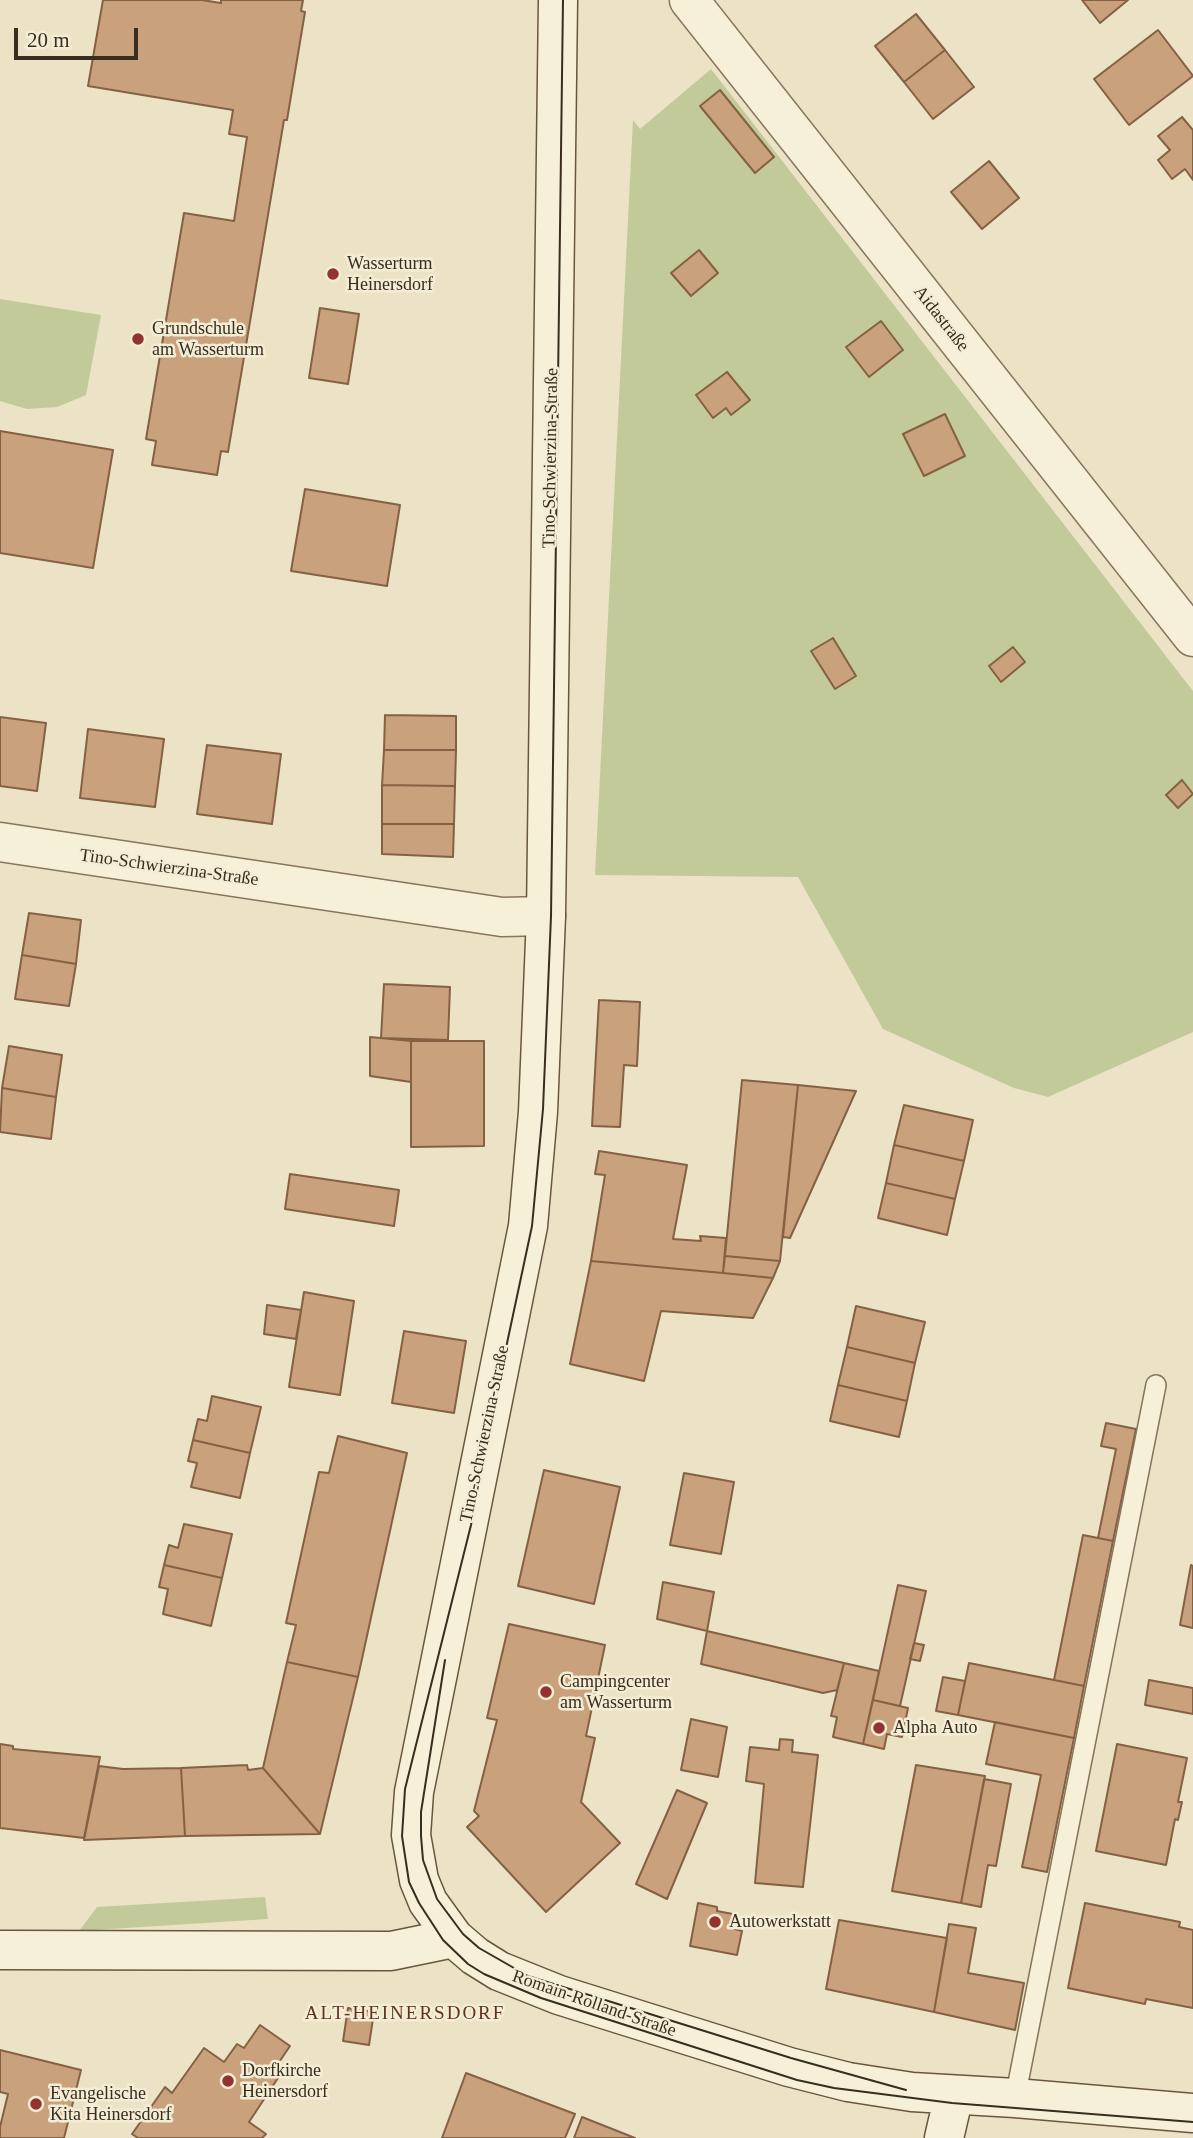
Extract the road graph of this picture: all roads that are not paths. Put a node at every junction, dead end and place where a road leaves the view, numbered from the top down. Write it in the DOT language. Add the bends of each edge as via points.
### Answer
graph roads {
  1 [pos="558,0"];
  2 [pos="689,0"];
  3 [pos="1193,637"];
  4 [pos="0,842"];
  5 [pos="546,916"];
  6 [pos="1156,1385"];
  7 [pos="454,1938"];
  8 [pos="0,1950"];
  9 [pos="954,2095"];
  10 [pos="1015,2098"];
  11 [pos="1193,2113"];
  12 [pos="944,2138"];
  1 -- 5 [label="main road, Tino-Schwierzina-Straße"];
  2 -- 3 [label="main road, Aidastraße"];
  4 -- 5 [label="main road, Tino-Schwierzina-Straße" via="502,917"];
  5 -- 7 [label="main road, Tino-Schwierzina-Straße" via="528,1226 411,1811 419,1880 428,1902"];
  6 -- 10 [label="lane"];
  7 -- 8 [label="main road" via="391,1951"];
  7 -- 9 [label="main road, Romain-Rolland-Straße" via="499,1971 585,2003 848,2082"];
  9 -- 10 [label="main road, Romain-Rolland-Straße"];
  9 -- 12 [label="main road"];
  10 -- 11 [label="main road, Romain-Rolland-Straße"];
}
